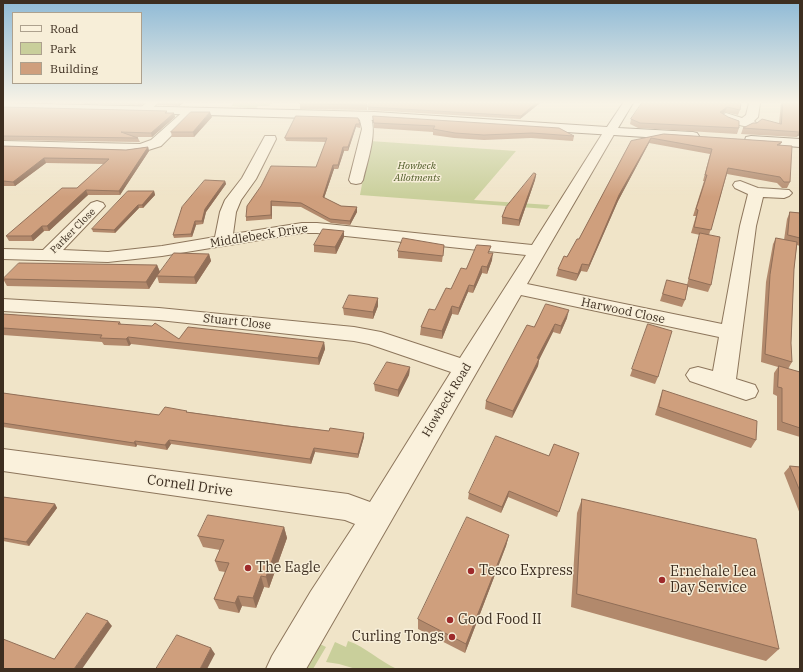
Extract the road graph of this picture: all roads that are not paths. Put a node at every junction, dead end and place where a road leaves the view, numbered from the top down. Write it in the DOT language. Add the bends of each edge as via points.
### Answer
graph roads {
  1 [pos="165,134"];
  2 [pos="367,134"];
  3 [pos="608,134"];
  4 [pos="662,134"];
  5 [pos="702,137"];
  6 [pos="270,139"];
  7 [pos="742,139"];
  8 [pos="800,143"];
  9 [pos="6,151"];
  10 [pos="340,176"];
  11 [pos="784,193"];
  12 [pos="97,206"];
  13 [pos="223,241"];
  14 [pos="538,251"];
  15 [pos="3,254"];
  16 [pos="48,256"];
  17 [pos="516,288"];
  18 [pos="3,305"];
  19 [pos="731,333"];
  20 [pos="466,369"];
  21 [pos="698,375"];
  22 [pos="723,383"];
  23 [pos="746,391"];
  24 [pos="3,460"];
  25 [pos="376,519"];
  26 [pos="284,669"];
  1 -- 9 [label="street" via="149,146 127,149 25,146"];
  2 -- 10 [label="street" via="357,178"];
  3 -- 14 [label="street, Howbeck Road"];
  4 -- 5 [label="street"];
  6 -- 13 [label="street" via="228,212"];
  7 -- 8 [label="street"];
  11 -- 19 [label="street" via="748,188 748,226"];
  12 -- 16 [label="street, Parker Close"];
  13 -- 14 [label="street, Middlebeck Drive" via="292,229 317,228"];
  13 -- 16 [label="street, Middlebeck Drive" via="108,257"];
  14 -- 17 [label="street, Howbeck Road"];
  15 -- 16 [label="street, Middlebeck Drive"];
  17 -- 19 [label="street, Harwood Close"];
  17 -- 20 [label="street, Howbeck Road"];
  18 -- 20 [label="street, Stuart Close" via="158,314 354,334 373,337"];
  19 -- 22 [label="street"];
  20 -- 25 [label="street, Howbeck Road"];
  21 -- 22 [label="street"];
  22 -- 23 [label="street"];
  24 -- 25 [label="street, Cornell Drive" via="348,507"];
  25 -- 26 [label="street, Howbeck Road"];
}
